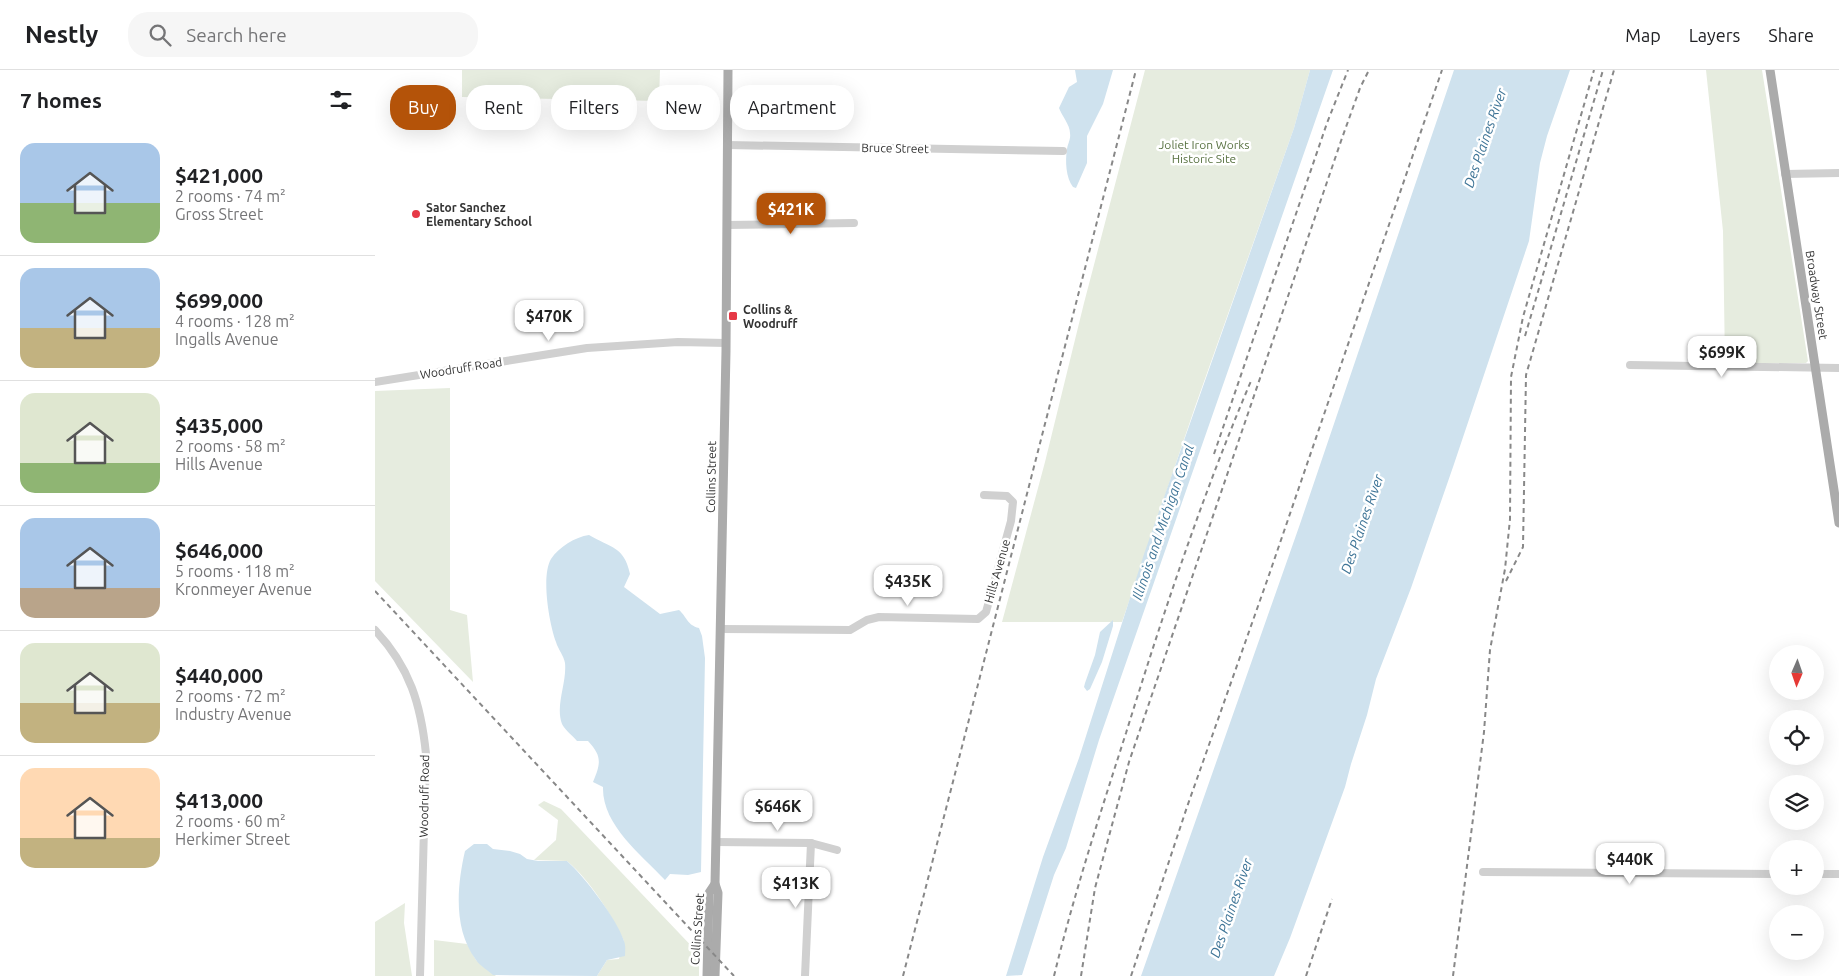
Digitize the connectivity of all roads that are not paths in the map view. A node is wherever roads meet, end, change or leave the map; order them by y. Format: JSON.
{"nodes":[{"id":1,"x":728,"y":70,"type":"edge"},
{"id":2,"x":1770,"y":70,"type":"edge"},
{"id":3,"x":727,"y":144,"type":"junction"},
{"id":4,"x":1063,"y":151,"type":"dead end"},
{"id":5,"x":1839,"y":173,"type":"edge"},
{"id":6,"x":1785,"y":174,"type":"junction"},
{"id":7,"x":853,"y":223,"type":"dead end"},
{"id":8,"x":727,"y":225,"type":"junction"},
{"id":9,"x":726,"y":342,"type":"junction"},
{"id":10,"x":1630,"y":365,"type":"dead end"},
{"id":11,"x":1815,"y":368,"type":"junction"},
{"id":12,"x":1839,"y":368,"type":"edge"},
{"id":13,"x":375,"y":382,"type":"edge"},
{"id":14,"x":1836,"y":482,"type":"edge"},
{"id":15,"x":983,"y":495,"type":"dead end"},
{"id":16,"x":1839,"y":523,"type":"edge"},
{"id":17,"x":721,"y":629,"type":"junction"},
{"id":18,"x":375,"y":630,"type":"edge"},
{"id":19,"x":715,"y":842,"type":"junction"},
{"id":20,"x":811,"y":843,"type":"junction"},
{"id":21,"x":837,"y":850,"type":"dead end"},
{"id":22,"x":1483,"y":872,"type":"dead end"},
{"id":23,"x":1769,"y":874,"type":"edge"},
{"id":24,"x":1824,"y":874,"type":"edge"},
{"id":25,"x":1839,"y":874,"type":"edge"},
{"id":26,"x":715,"y":884,"type":"junction"},
{"id":27,"x":420,"y":976,"type":"edge"},
{"id":28,"x":707,"y":976,"type":"edge"},
{"id":29,"x":715,"y":976,"type":"edge"},
{"id":30,"x":805,"y":976,"type":"edge"}],
"edges":[{"from":1,"to":3,"type":"main road","name":"Collins Street"},
{"from":2,"to":6,"type":"main road","name":"Broadway Street"},
{"from":3,"to":4,"type":"street","name":"Bruce Street"},
{"from":3,"to":8,"type":"main road","name":"Collins Street"},
{"from":5,"to":6,"type":"street"},
{"from":6,"to":11,"type":"main road","name":"Broadway Street"},
{"from":7,"to":8,"type":"street"},
{"from":8,"to":9,"type":"main road","name":"Collins Street"},
{"from":9,"to":13,"type":"street","name":"Woodruff Road"},
{"from":9,"to":17,"type":"main road","name":"Collins Street"},
{"from":10,"to":11,"type":"street"},
{"from":11,"to":12,"type":"street"},
{"from":11,"to":14,"type":"main road","name":"Broadway Street"},
{"from":14,"to":16,"type":"main road","name":"Broadway Street"},
{"from":15,"to":17,"type":"street","name":"Hills Avenue"},
{"from":17,"to":19,"type":"main road","name":"Collins Street"},
{"from":18,"to":27,"type":"street","name":"Woodruff Road"},
{"from":19,"to":20,"type":"street"},
{"from":19,"to":26,"type":"main road","name":"Collins Street"},
{"from":20,"to":21,"type":"street"},
{"from":20,"to":30,"type":"street"},
{"from":22,"to":23,"type":"street"},
{"from":24,"to":25,"type":"street"},
{"from":26,"to":28,"type":"main road","name":"Collins Street"},
{"from":26,"to":29,"type":"main road","name":"Collins Street"}]}
